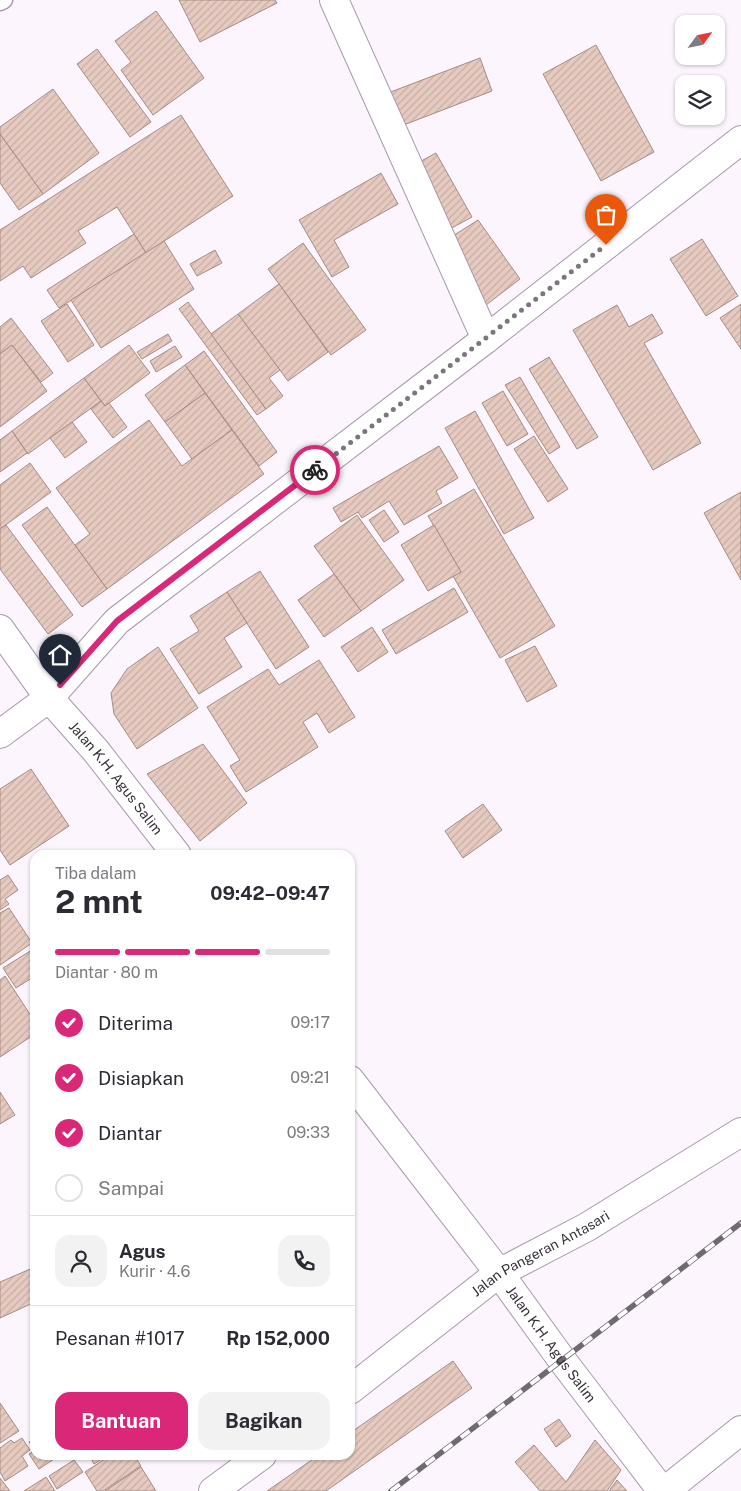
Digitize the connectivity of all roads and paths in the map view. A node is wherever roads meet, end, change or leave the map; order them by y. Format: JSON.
{"nodes":[{"id":1,"x":4,"y":0,"type":"edge"},
{"id":2,"x":334,"y":0,"type":"edge"},
{"id":3,"x":0,"y":2,"type":"edge"},
{"id":4,"x":741,"y":140,"type":"edge"},
{"id":5,"x":486,"y":339,"type":"junction"},
{"id":6,"x":0,"y":629,"type":"edge"},
{"id":7,"x":49,"y":698,"type":"junction"},
{"id":8,"x":0,"y":734,"type":"edge"},
{"id":9,"x":173,"y":850,"type":"edge"},
{"id":10,"x":355,"y":1087,"type":"edge"},
{"id":11,"x":741,"y":1132,"type":"edge"},
{"id":12,"x":499,"y":1274,"type":"junction"},
{"id":13,"x":355,"y":1386,"type":"edge"},
{"id":14,"x":741,"y":1430,"type":"edge"},
{"id":15,"x":255,"y":1460,"type":"edge"},
{"id":16,"x":213,"y":1491,"type":"edge"},
{"id":17,"x":664,"y":1491,"type":"edge"}],
"edges":[{"from":1,"to":3,"type":"lane"},
{"from":2,"to":5,"type":"street"},
{"from":4,"to":5,"type":"street"},
{"from":5,"to":7,"type":"street"},
{"from":6,"to":7,"type":"street","name":"Jalan K.H. Agus Salim"},
{"from":7,"to":8,"type":"street"},
{"from":7,"to":9,"type":"street","name":"Jalan K.H. Agus Salim"},
{"from":10,"to":12,"type":"street","name":"Jalan K.H. Agus Salim"},
{"from":11,"to":12,"type":"street","name":"Jalan Pangeran Antasari"},
{"from":12,"to":13,"type":"street","name":"Jalan Pangeran Antasari"},
{"from":12,"to":17,"type":"street","name":"Jalan K.H. Agus Salim"},
{"from":14,"to":17,"type":"street"},
{"from":15,"to":16,"type":"street"}]}
